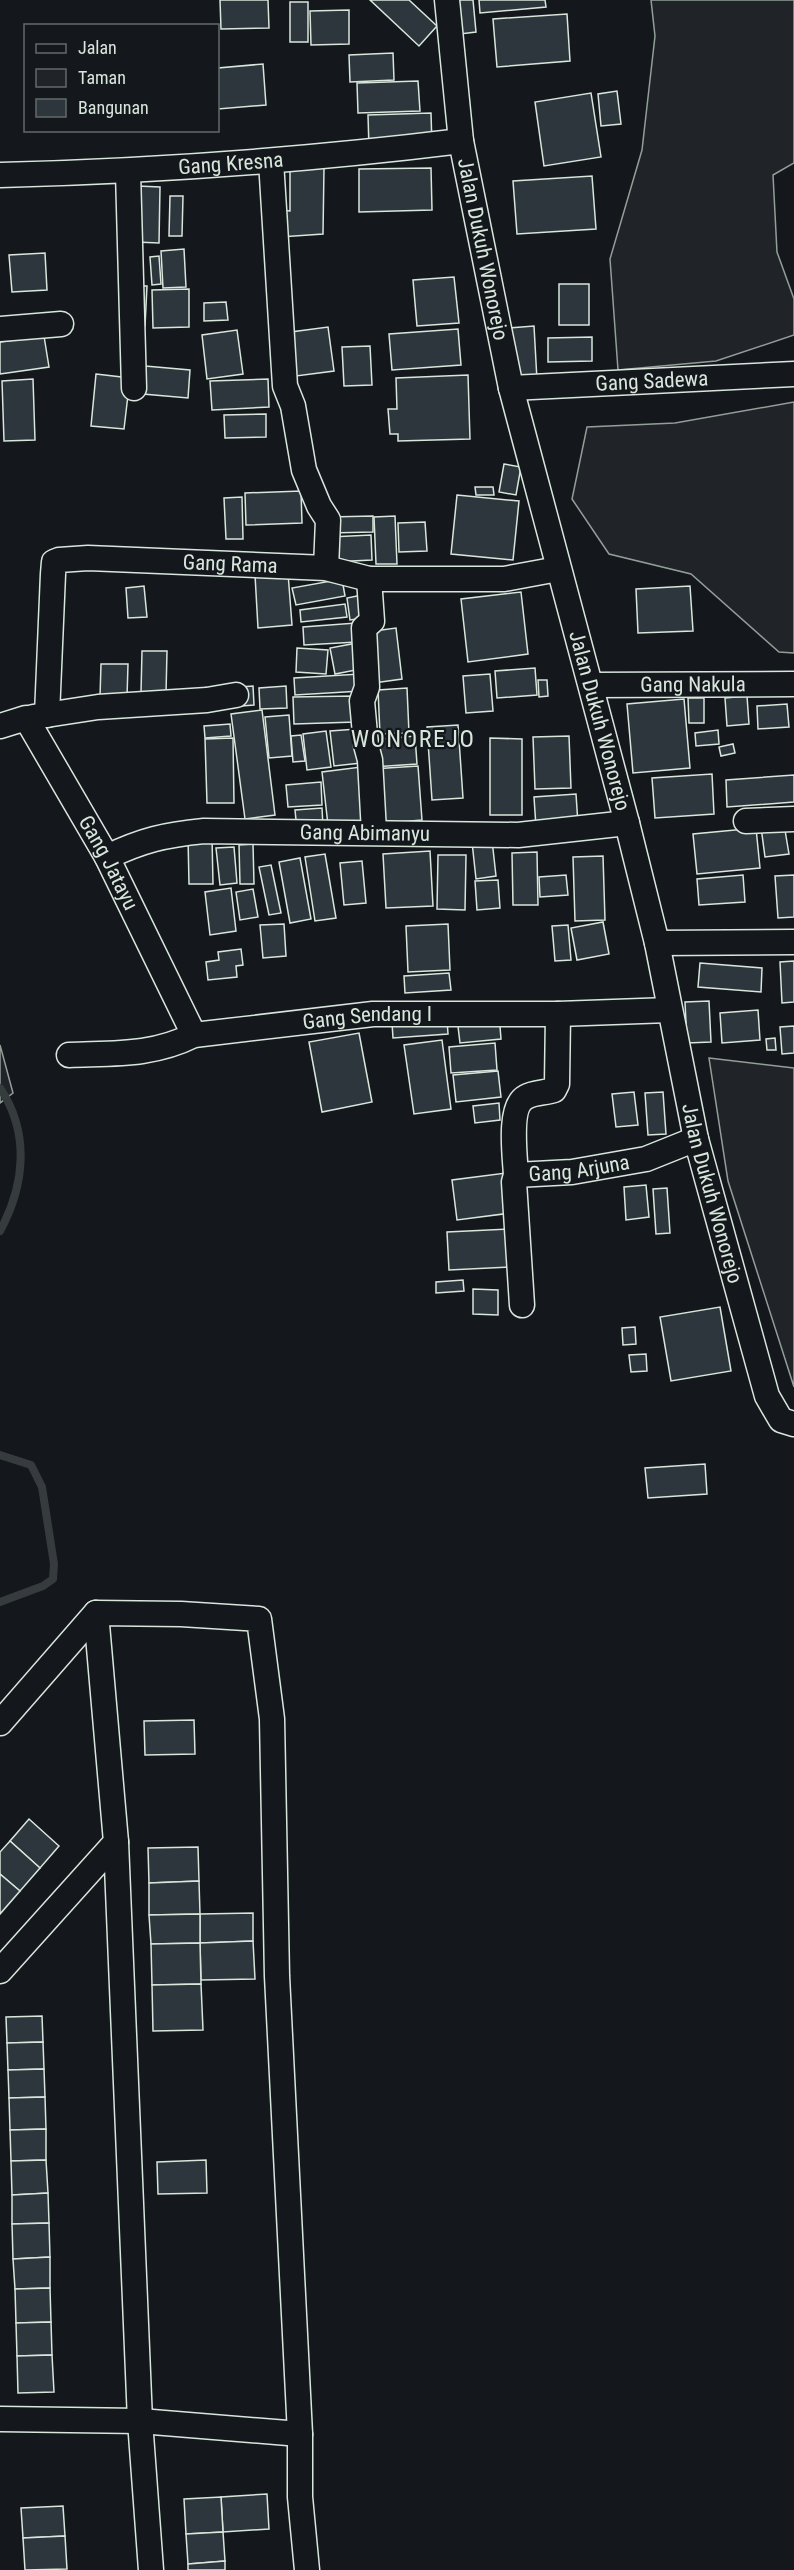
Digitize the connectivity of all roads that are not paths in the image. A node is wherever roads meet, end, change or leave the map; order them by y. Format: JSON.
{"nodes":[{"id":1,"x":447,"y":0,"type":"edge"},
{"id":2,"x":461,"y":141,"type":"junction"},
{"id":3,"x":271,"y":161,"type":"junction"},
{"id":4,"x":128,"y":172,"type":"junction"},
{"id":5,"x":0,"y":175,"type":"edge"},
{"id":6,"x":61,"y":324,"type":"dead end"},
{"id":7,"x":0,"y":329,"type":"edge"},
{"id":8,"x":794,"y":374,"type":"edge"},
{"id":9,"x":134,"y":388,"type":"dead end"},
{"id":10,"x":511,"y":388,"type":"junction"},
{"id":11,"x":326,"y":568,"type":"junction"},
{"id":12,"x":558,"y":569,"type":"junction"},
{"id":13,"x":369,"y":579,"type":"junction"},
{"id":14,"x":794,"y":684,"type":"edge"},
{"id":15,"x":591,"y":685,"type":"junction"},
{"id":16,"x":236,"y":695,"type":"dead end"},
{"id":17,"x":36,"y":716,"type":"junction"},
{"id":18,"x":0,"y":726,"type":"edge"},
{"id":19,"x":794,"y":819,"type":"edge"},
{"id":20,"x":746,"y":820,"type":"dead end"},
{"id":21,"x":627,"y":824,"type":"junction"},
{"id":22,"x":374,"y":832,"type":"junction"},
{"id":23,"x":107,"y":857,"type":"junction"},
{"id":24,"x":794,"y":942,"type":"edge"},
{"id":25,"x":657,"y":943,"type":"junction"},
{"id":26,"x":669,"y":1010,"type":"junction"},
{"id":27,"x":558,"y":1014,"type":"junction"},
{"id":28,"x":194,"y":1035,"type":"junction"},
{"id":29,"x":69,"y":1055,"type":"dead end"},
{"id":30,"x":696,"y":1139,"type":"junction"},
{"id":31,"x":516,"y":1175,"type":"junction"},
{"id":32,"x":522,"y":1305,"type":"dead end"},
{"id":33,"x":794,"y":1424,"type":"edge"},
{"id":34,"x":96,"y":1613,"type":"junction"},
{"id":35,"x":0,"y":1723,"type":"edge"},
{"id":36,"x":116,"y":1842,"type":"junction"},
{"id":37,"x":0,"y":1971,"type":"edge"},
{"id":38,"x":0,"y":2420,"type":"edge"},
{"id":39,"x":140,"y":2421,"type":"junction"},
{"id":40,"x":300,"y":2434,"type":"junction"},
{"id":41,"x":151,"y":2570,"type":"edge"},
{"id":42,"x":307,"y":2570,"type":"edge"}],
"edges":[{"from":1,"to":2,"type":"street","name":"Jalan Dukuh Wonorejo"},
{"from":2,"to":3,"type":"street","name":"Gang Kresna"},
{"from":2,"to":10,"type":"street","name":"Jalan Dukuh Wonorejo"},
{"from":3,"to":4,"type":"street","name":"Gang Kresna"},
{"from":3,"to":11,"type":"street"},
{"from":4,"to":5,"type":"street","name":"Gang Kresna"},
{"from":4,"to":9,"type":"street"},
{"from":6,"to":7,"type":"street"},
{"from":8,"to":10,"type":"street","name":"Gang Sadewa"},
{"from":10,"to":12,"type":"street","name":"Jalan Dukuh Wonorejo"},
{"from":11,"to":13,"type":"street","name":"Gang Rama"},
{"from":11,"to":17,"type":"street","name":"Gang Rama"},
{"from":12,"to":13,"type":"street","name":"Gang Rama"},
{"from":12,"to":15,"type":"street","name":"Jalan Dukuh Wonorejo"},
{"from":13,"to":22,"type":"street"},
{"from":14,"to":15,"type":"street","name":"Gang Nakula"},
{"from":15,"to":21,"type":"street","name":"Jalan Dukuh Wonorejo"},
{"from":16,"to":17,"type":"street"},
{"from":17,"to":18,"type":"street"},
{"from":17,"to":23,"type":"street","name":"Gang Jatayu"},
{"from":19,"to":20,"type":"street"},
{"from":21,"to":22,"type":"street","name":"Gang Abimanyu"},
{"from":21,"to":25,"type":"street","name":"Jalan Dukuh Wonorejo"},
{"from":22,"to":23,"type":"street","name":"Gang Abimanyu"},
{"from":23,"to":28,"type":"street","name":"Gang Jatayu"},
{"from":24,"to":25,"type":"street"},
{"from":25,"to":26,"type":"street","name":"Jalan Dukuh Wonorejo"},
{"from":26,"to":27,"type":"street","name":"Gang Sendang I"},
{"from":26,"to":30,"type":"street","name":"Jalan Dukuh Wonorejo"},
{"from":27,"to":28,"type":"street","name":"Gang Sendang I"},
{"from":27,"to":31,"type":"street"},
{"from":28,"to":29,"type":"street","name":"Gang Sendang I"},
{"from":30,"to":31,"type":"street","name":"Gang Arjuna"},
{"from":30,"to":33,"type":"street","name":"Jalan Dukuh Wonorejo"},
{"from":31,"to":32,"type":"street","name":"Gang Arjuna"},
{"from":34,"to":35,"type":"street"},
{"from":34,"to":36,"type":"street"},
{"from":34,"to":40,"type":"street"},
{"from":36,"to":37,"type":"street"},
{"from":36,"to":39,"type":"street"},
{"from":38,"to":39,"type":"street"},
{"from":39,"to":40,"type":"street"},
{"from":39,"to":41,"type":"street"},
{"from":40,"to":42,"type":"street"}]}
